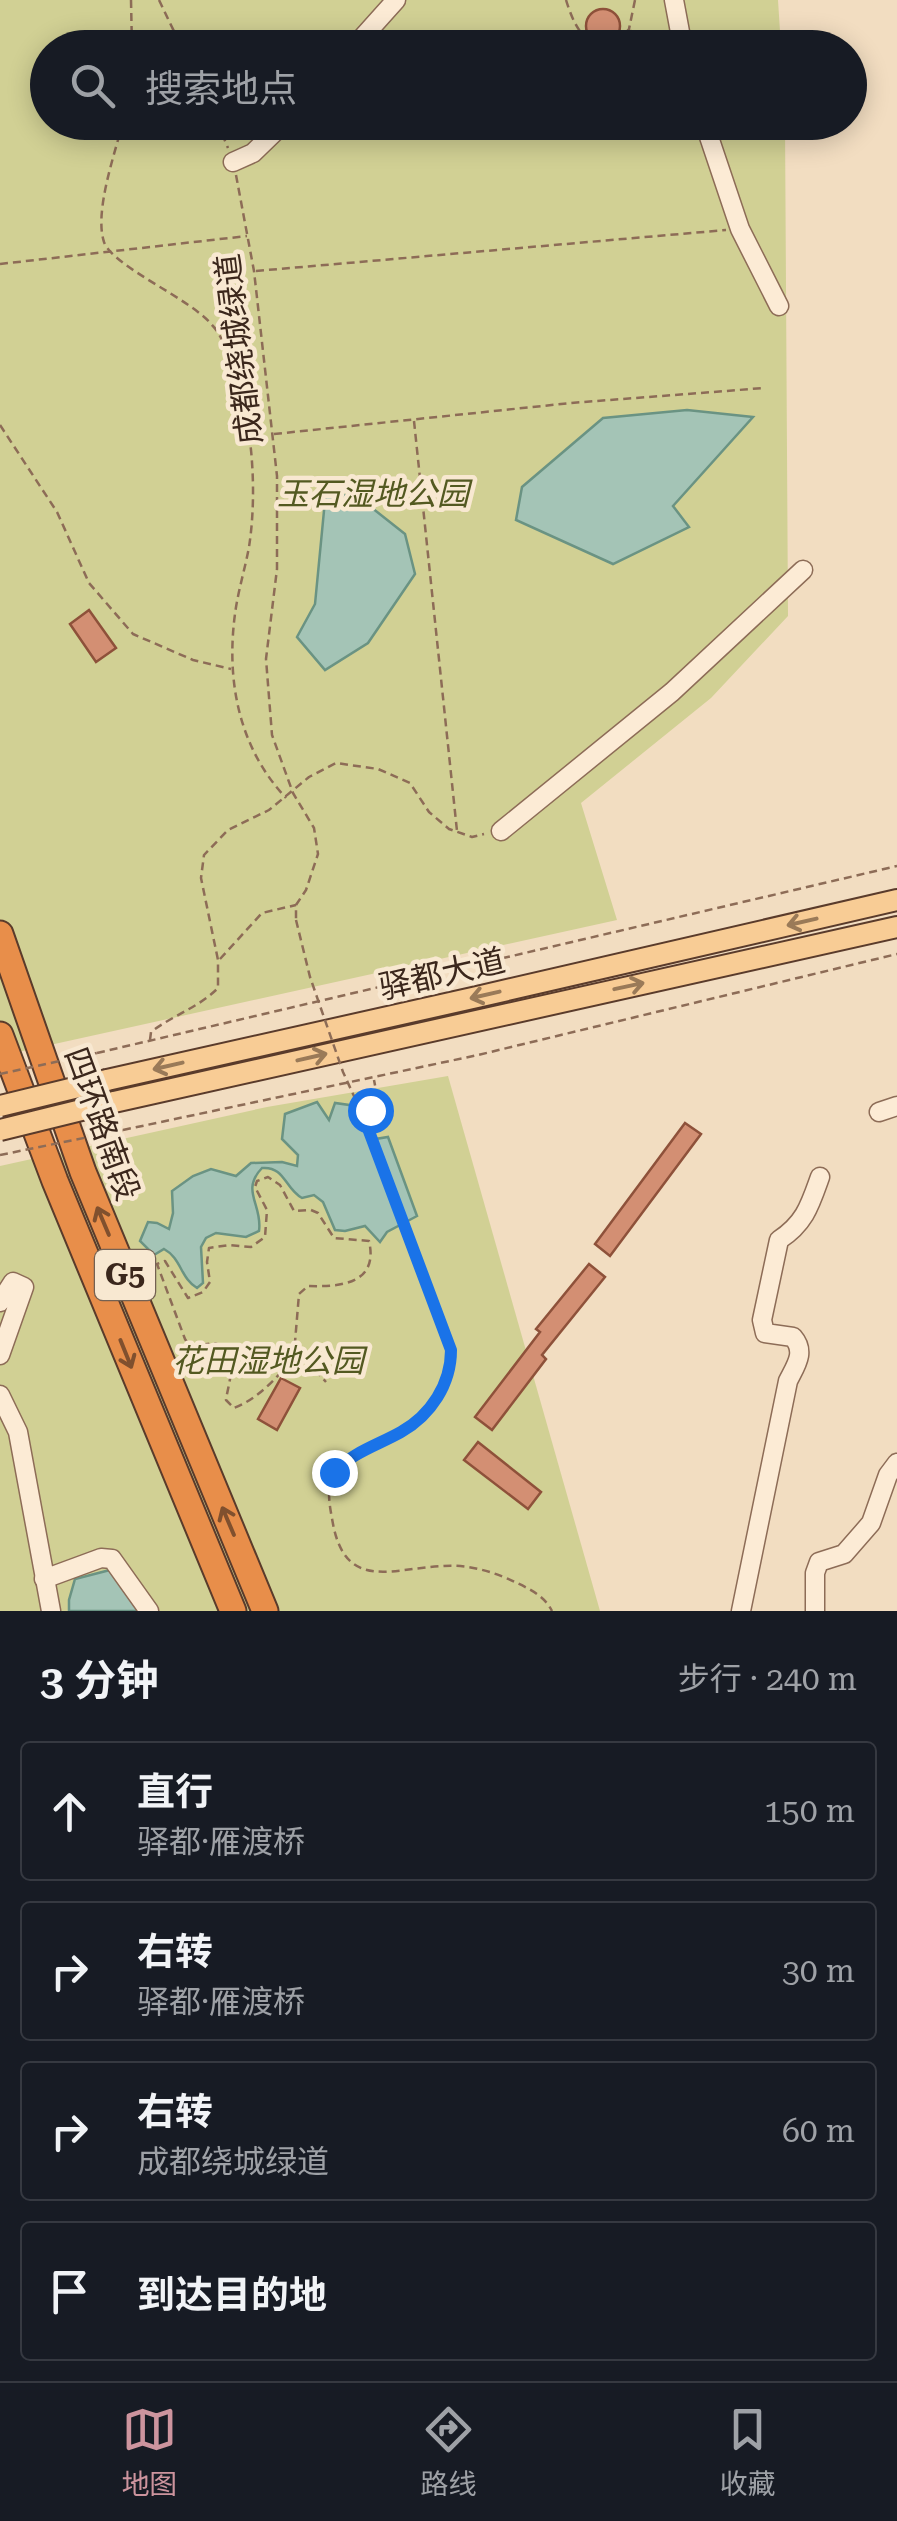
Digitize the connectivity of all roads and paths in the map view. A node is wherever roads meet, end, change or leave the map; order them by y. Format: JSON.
{"nodes":[{"id":1,"x":131,"y":0,"type":"edge"},
{"id":2,"x":159,"y":0,"type":"edge"},
{"id":3,"x":396,"y":0,"type":"edge"},
{"id":4,"x":566,"y":0,"type":"edge"},
{"id":5,"x":635,"y":0,"type":"edge"},
{"id":6,"x":674,"y":0,"type":"edge"},
{"id":7,"x":629,"y":29,"type":"edge"},
{"id":8,"x":132,"y":30,"type":"edge"},
{"id":9,"x":173,"y":30,"type":"edge"},
{"id":10,"x":369,"y":30,"type":"edge"},
{"id":11,"x":579,"y":30,"type":"edge"},
{"id":12,"x":680,"y":30,"type":"edge"},
{"id":13,"x":118,"y":140,"type":"edge"},
{"id":14,"x":225,"y":140,"type":"edge"},
{"id":15,"x":267,"y":140,"type":"edge"},
{"id":16,"x":710,"y":140,"type":"edge"},
{"id":17,"x":234,"y":162,"type":"junction"},
{"id":18,"x":740,"y":229,"type":"junction"},
{"id":19,"x":248,"y":236,"type":"junction"},
{"id":20,"x":111,"y":253,"type":"junction"},
{"id":21,"x":0,"y":264,"type":"edge"},
{"id":22,"x":254,"y":271,"type":"junction"},
{"id":23,"x":779,"y":306,"type":"dead end"},
{"id":24,"x":764,"y":388,"type":"dead end"},
{"id":25,"x":414,"y":420,"type":"junction"},
{"id":26,"x":0,"y":425,"type":"edge"},
{"id":27,"x":272,"y":434,"type":"junction"},
{"id":28,"x":804,"y":570,"type":"dead end"},
{"id":29,"x":231,"y":669,"type":"junction"},
{"id":30,"x":293,"y":792,"type":"junction"},
{"id":31,"x":286,"y":798,"type":"junction"},
{"id":32,"x":500,"y":831,"type":"joint"},
{"id":33,"x":457,"y":832,"type":"junction"},
{"id":34,"x":897,"y":866,"type":"edge"},
{"id":35,"x":897,"y":900,"type":"edge"},
{"id":36,"x":296,"y":905,"type":"junction"},
{"id":37,"x":897,"y":927,"type":"edge"},
{"id":38,"x":0,"y":934,"type":"edge"},
{"id":39,"x":897,"y":954,"type":"edge"},
{"id":40,"x":218,"y":960,"type":"junction"},
{"id":41,"x":0,"y":1036,"type":"edge"},
{"id":42,"x":150,"y":1040,"type":"junction"},
{"id":43,"x":0,"y":1074,"type":"edge"},
{"id":44,"x":374,"y":1078,"type":"junction"},
{"id":45,"x":0,"y":1106,"type":"edge"},
{"id":46,"x":364,"y":1118,"type":"junction"},
{"id":47,"x":0,"y":1130,"type":"edge"},
{"id":48,"x":0,"y":1155,"type":"edge"},
{"id":49,"x":820,"y":1177,"type":"dead end"},
{"id":50,"x":0,"y":1302,"type":"edge"},
{"id":51,"x":298,"y":1351,"type":"junction"},
{"id":52,"x":0,"y":1355,"type":"edge"},
{"id":53,"x":326,"y":1382,"type":"dead end"},
{"id":54,"x":0,"y":1395,"type":"edge"},
{"id":55,"x":897,"y":1462,"type":"edge"},
{"id":56,"x":44,"y":1579,"type":"junction"},
{"id":57,"x":51,"y":1611,"type":"edge"},
{"id":58,"x":149,"y":1611,"type":"edge"},
{"id":59,"x":233,"y":1611,"type":"edge"},
{"id":60,"x":265,"y":1611,"type":"edge"},
{"id":61,"x":552,"y":1611,"type":"edge"},
{"id":62,"x":741,"y":1611,"type":"edge"},
{"id":63,"x":815,"y":1611,"type":"edge"}],
"edges":[{"from":1,"to":8,"type":"path"},
{"from":2,"to":9,"type":"path"},
{"from":3,"to":10,"type":"street"},
{"from":4,"to":11,"type":"path"},
{"from":5,"to":7,"type":"path"},
{"from":6,"to":12,"type":"street"},
{"from":13,"to":20,"type":"path"},
{"from":14,"to":17,"type":"path","name":"成都绕城绿道"},
{"from":15,"to":17,"type":"street"},
{"from":16,"to":18,"type":"street"},
{"from":17,"to":19,"type":"path","name":"成都绕城绿道"},
{"from":18,"to":22,"type":"path"},
{"from":18,"to":23,"type":"street"},
{"from":19,"to":20,"type":"path"},
{"from":19,"to":22,"type":"path","name":"成都绕城绿道"},
{"from":20,"to":21,"type":"path"},
{"from":20,"to":29,"type":"path"},
{"from":22,"to":27,"type":"path","name":"成都绕城绿道"},
{"from":24,"to":25,"type":"path"},
{"from":25,"to":27,"type":"path"},
{"from":25,"to":33,"type":"path"},
{"from":26,"to":29,"type":"path"},
{"from":27,"to":30,"type":"path","name":"成都绕城绿道"},
{"from":28,"to":32,"type":"street"},
{"from":29,"to":31,"type":"path"},
{"from":30,"to":31,"type":"path"},
{"from":30,"to":33,"type":"path"},
{"from":30,"to":36,"type":"path","name":"成都绕城绿道"},
{"from":31,"to":40,"type":"path"},
{"from":32,"to":33,"type":"path"},
{"from":34,"to":42,"type":"path"},
{"from":35,"to":45,"type":"main road","name":"驿都大道","one_way":true,"bridge":true},
{"from":36,"to":40,"type":"path"},
{"from":36,"to":46,"type":"path","name":"成都绕城绿道","bridge":true},
{"from":47,"to":37,"type":"main road","name":"驿都大道","one_way":true,"bridge":true},
{"from":60,"to":38,"type":"highway","name":"四环路南段","number":"G5","one_way":true},
{"from":39,"to":44,"type":"path"},
{"from":40,"to":42,"type":"path"},
{"from":41,"to":59,"type":"highway","name":"四环路南段","number":"G5","one_way":true},
{"from":42,"to":43,"type":"path","bridge":true},
{"from":44,"to":46,"type":"path","bridge":true},
{"from":44,"to":48,"type":"path","bridge":true},
{"from":46,"to":61,"type":"path","name":"成都绕城绿道","bridge":true},
{"from":49,"to":62,"type":"street"},
{"from":50,"to":52,"type":"street"},
{"from":51,"to":51,"type":"path"},
{"from":51,"to":53,"type":"path"},
{"from":54,"to":56,"type":"street"},
{"from":55,"to":63,"type":"street"},
{"from":56,"to":57,"type":"street"},
{"from":56,"to":58,"type":"street"}]}
